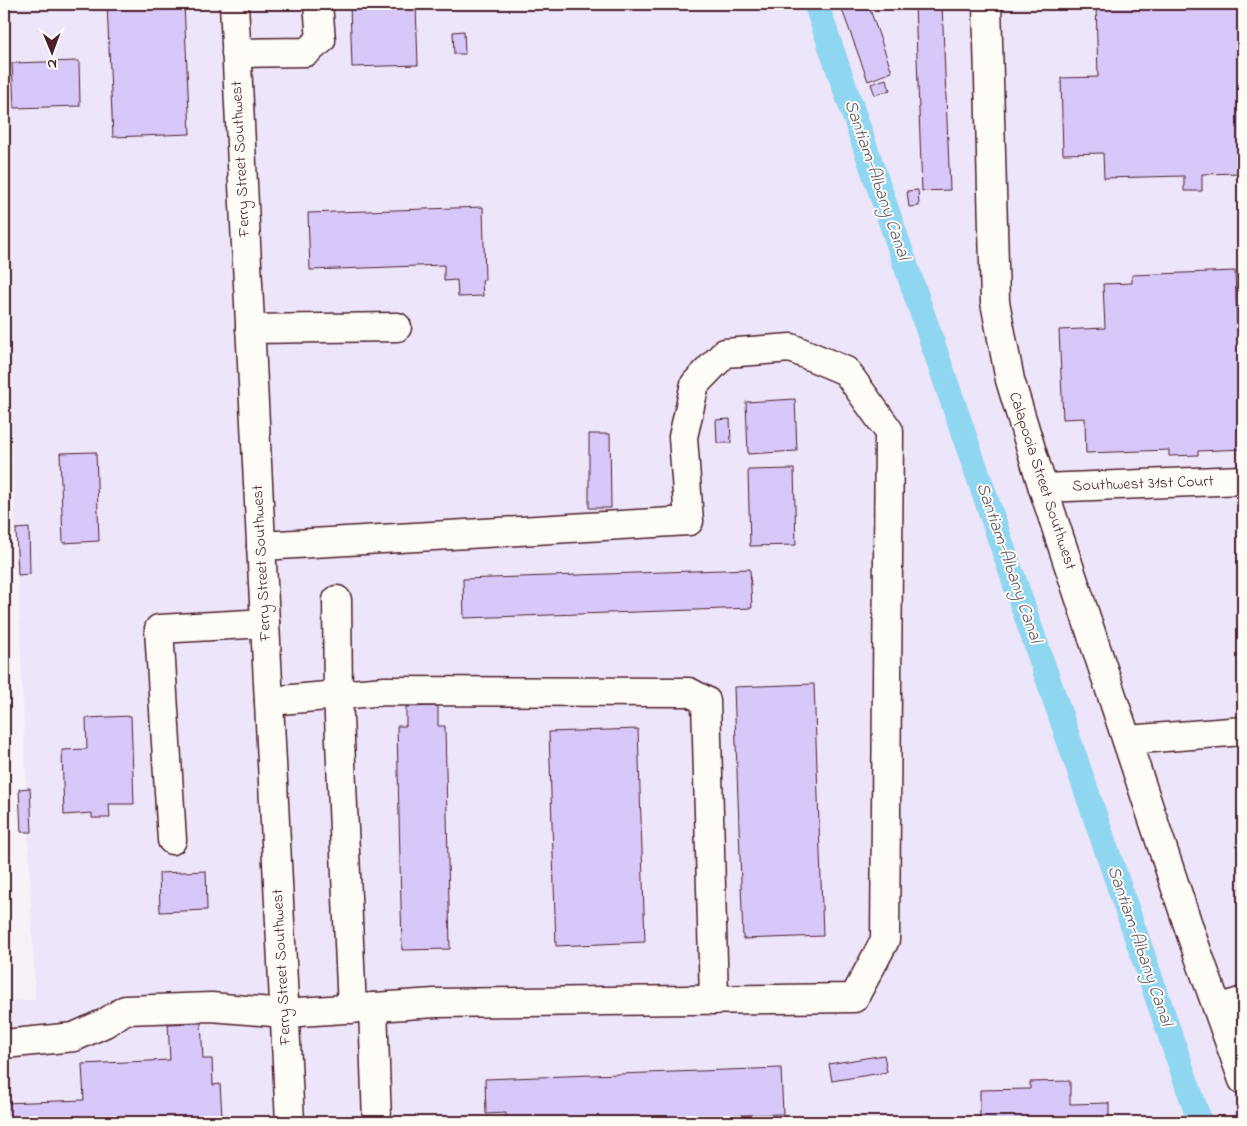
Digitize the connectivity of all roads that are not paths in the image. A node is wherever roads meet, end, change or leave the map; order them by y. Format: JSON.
{"nodes":[{"id":1,"x":234,"y":4,"type":"edge"},
{"id":2,"x":318,"y":4,"type":"edge"},
{"id":3,"x":987,"y":4,"type":"edge"},
{"id":4,"x":236,"y":53,"type":"junction"},
{"id":5,"x":397,"y":327,"type":"dead end"},
{"id":6,"x":250,"y":329,"type":"junction"},
{"id":7,"x":1243,"y":480,"type":"edge"},
{"id":8,"x":1043,"y":488,"type":"junction"},
{"id":9,"x":261,"y":546,"type":"junction"},
{"id":10,"x":337,"y":600,"type":"dead end"},
{"id":11,"x":265,"y":623,"type":"junction"},
{"id":12,"x":338,"y":695,"type":"junction"},
{"id":13,"x":269,"y":701,"type":"junction"},
{"id":14,"x":1243,"y":731,"type":"edge"},
{"id":15,"x":1127,"y":740,"type":"junction"},
{"id":16,"x":172,"y":840,"type":"dead end"},
{"id":17,"x":714,"y":1000,"type":"junction"},
{"id":18,"x":1231,"y":1005,"type":"edge"},
{"id":19,"x":362,"y":1008,"type":"junction"},
{"id":20,"x":284,"y":1013,"type":"junction"},
{"id":21,"x":4,"y":1044,"type":"edge"},
{"id":22,"x":1243,"y":1080,"type":"edge"},
{"id":23,"x":290,"y":1122,"type":"edge"},
{"id":24,"x":377,"y":1122,"type":"edge"}],
"edges":[{"from":1,"to":4,"type":"street","name":"Ferry Street Southwest"},
{"from":2,"to":4,"type":"street"},
{"from":3,"to":8,"type":"street","name":"Calapooia Street Southwest"},
{"from":4,"to":6,"type":"street","name":"Ferry Street Southwest"},
{"from":5,"to":6,"type":"street"},
{"from":6,"to":9,"type":"street","name":"Ferry Street Southwest"},
{"from":7,"to":8,"type":"street","name":"Southwest 31st Court"},
{"from":8,"to":15,"type":"street","name":"Calapooia Street Southwest"},
{"from":9,"to":11,"type":"street","name":"Ferry Street Southwest"},
{"from":9,"to":17,"type":"street"},
{"from":10,"to":12,"type":"street"},
{"from":11,"to":13,"type":"street","name":"Ferry Street Southwest"},
{"from":11,"to":16,"type":"street"},
{"from":12,"to":13,"type":"street"},
{"from":12,"to":17,"type":"street"},
{"from":12,"to":19,"type":"street"},
{"from":13,"to":20,"type":"street","name":"Ferry Street Southwest"},
{"from":14,"to":15,"type":"street"},
{"from":15,"to":18,"type":"street","name":"Calapooia Street Southwest"},
{"from":17,"to":19,"type":"street"},
{"from":18,"to":22,"type":"street","name":"Calapooia Street Southwest"},
{"from":19,"to":20,"type":"street"},
{"from":19,"to":24,"type":"street"},
{"from":20,"to":21,"type":"street"},
{"from":20,"to":23,"type":"street","name":"Ferry Street Southwest"}]}
